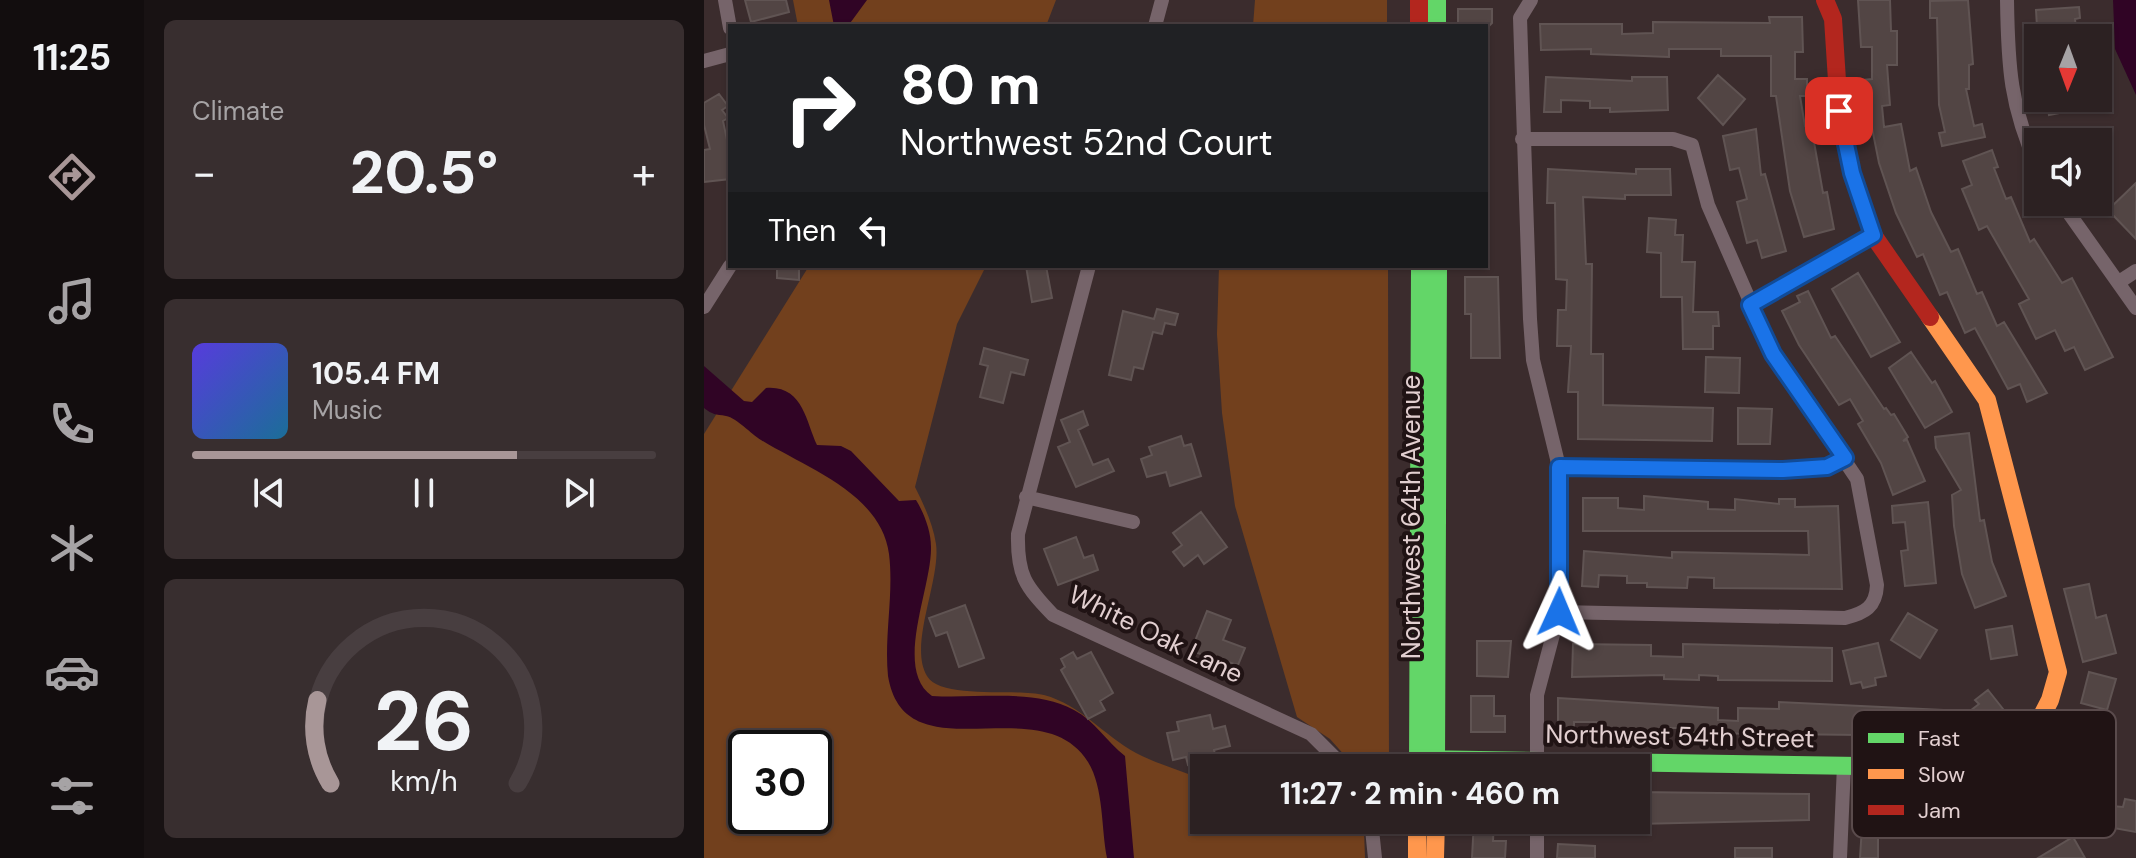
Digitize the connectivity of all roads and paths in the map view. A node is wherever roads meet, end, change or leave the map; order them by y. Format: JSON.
{"nodes":[{"id":1,"x":725,"y":0,"type":"edge"},
{"id":2,"x":1162,"y":0,"type":"edge"},
{"id":3,"x":1419,"y":0,"type":"edge"},
{"id":4,"x":1437,"y":0,"type":"edge"},
{"id":5,"x":1531,"y":0,"type":"edge"},
{"id":6,"x":1825,"y":0,"type":"edge"},
{"id":7,"x":2007,"y":0,"type":"edge"},
{"id":8,"x":729,"y":24,"type":"edge"},
{"id":9,"x":1156,"y":24,"type":"edge"},
{"id":10,"x":1419,"y":24,"type":"edge"},
{"id":11,"x":1437,"y":24,"type":"edge"},
{"id":12,"x":728,"y":55,"type":"edge"},
{"id":13,"x":704,"y":61,"type":"edge"},
{"id":14,"x":2024,"y":136,"type":"edge"},
{"id":15,"x":1522,"y":139,"type":"junction"},
{"id":16,"x":2071,"y":216,"type":"edge"},
{"id":17,"x":1873,"y":235,"type":"junction"},
{"id":18,"x":729,"y":268,"type":"edge"},
{"id":19,"x":1088,"y":268,"type":"edge"},
{"id":20,"x":1420,"y":268,"type":"edge"},
{"id":21,"x":1438,"y":268,"type":"edge"},
{"id":22,"x":2136,"y":271,"type":"edge"},
{"id":23,"x":2119,"y":282,"type":"junction"},
{"id":24,"x":1750,"y":305,"type":"junction"},
{"id":25,"x":704,"y":307,"type":"edge"},
{"id":26,"x":2136,"y":308,"type":"edge"},
{"id":27,"x":1845,"y":458,"type":"junction"},
{"id":28,"x":1559,"y":467,"type":"junction"},
{"id":29,"x":1026,"y":497,"type":"junction"},
{"id":30,"x":1133,"y":522,"type":"dead end"},
{"id":31,"x":1559,"y":612,"type":"junction"},
{"id":32,"x":2045,"y":710,"type":"edge"},
{"id":33,"x":1331,"y":754,"type":"edge"},
{"id":34,"x":1427,"y":754,"type":"edge"},
{"id":35,"x":1427,"y":754,"type":"edge"},
{"id":36,"x":1537,"y":754,"type":"edge"},
{"id":37,"x":1650,"y":764,"type":"edge"},
{"id":38,"x":1844,"y":765,"type":"junction"},
{"id":39,"x":1852,"y":765,"type":"edge"},
{"id":40,"x":1372,"y":834,"type":"edge"},
{"id":41,"x":1417,"y":834,"type":"edge"},
{"id":42,"x":1436,"y":834,"type":"edge"},
{"id":43,"x":1537,"y":834,"type":"edge"},
{"id":44,"x":1375,"y":858,"type":"edge"},
{"id":45,"x":1417,"y":858,"type":"edge"},
{"id":46,"x":1435,"y":858,"type":"edge"},
{"id":47,"x":1537,"y":858,"type":"edge"},
{"id":48,"x":1840,"y":858,"type":"edge"}],
"edges":[{"from":1,"to":8,"type":"street"},
{"from":2,"to":9,"type":"street"},
{"from":3,"to":10,"type":"street"},
{"from":4,"to":11,"type":"street"},
{"from":5,"to":15,"type":"street"},
{"from":6,"to":17,"type":"street","name":"Northwest 54th Street"},
{"from":7,"to":14,"type":"street"},
{"from":12,"to":13,"type":"street"},
{"from":15,"to":24,"type":"street"},
{"from":15,"to":28,"type":"street"},
{"from":16,"to":23,"type":"street"},
{"from":17,"to":24,"type":"street"},
{"from":17,"to":32,"type":"street","name":"Northwest 54th Street"},
{"from":18,"to":25,"type":"street"},
{"from":19,"to":29,"type":"street","name":"White Oak Lane"},
{"from":20,"to":34,"type":"street","name":"Northwest 64th Avenue"},
{"from":21,"to":35,"type":"street","name":"Northwest 64th Avenue"},
{"from":22,"to":23,"type":"street"},
{"from":23,"to":26,"type":"street"},
{"from":24,"to":27,"type":"street"},
{"from":27,"to":28,"type":"street"},
{"from":27,"to":31,"type":"street"},
{"from":28,"to":31,"type":"street"},
{"from":29,"to":30,"type":"street"},
{"from":29,"to":33,"type":"street","name":"White Oak Lane"},
{"from":31,"to":36,"type":"street"},
{"from":37,"to":38,"type":"street","name":"Northwest 54th Street"},
{"from":38,"to":39,"type":"street","name":"Northwest 54th Street"},
{"from":38,"to":48,"type":"street"},
{"from":40,"to":44,"type":"street"},
{"from":41,"to":45,"type":"street"},
{"from":42,"to":46,"type":"street"},
{"from":43,"to":47,"type":"street"}]}
